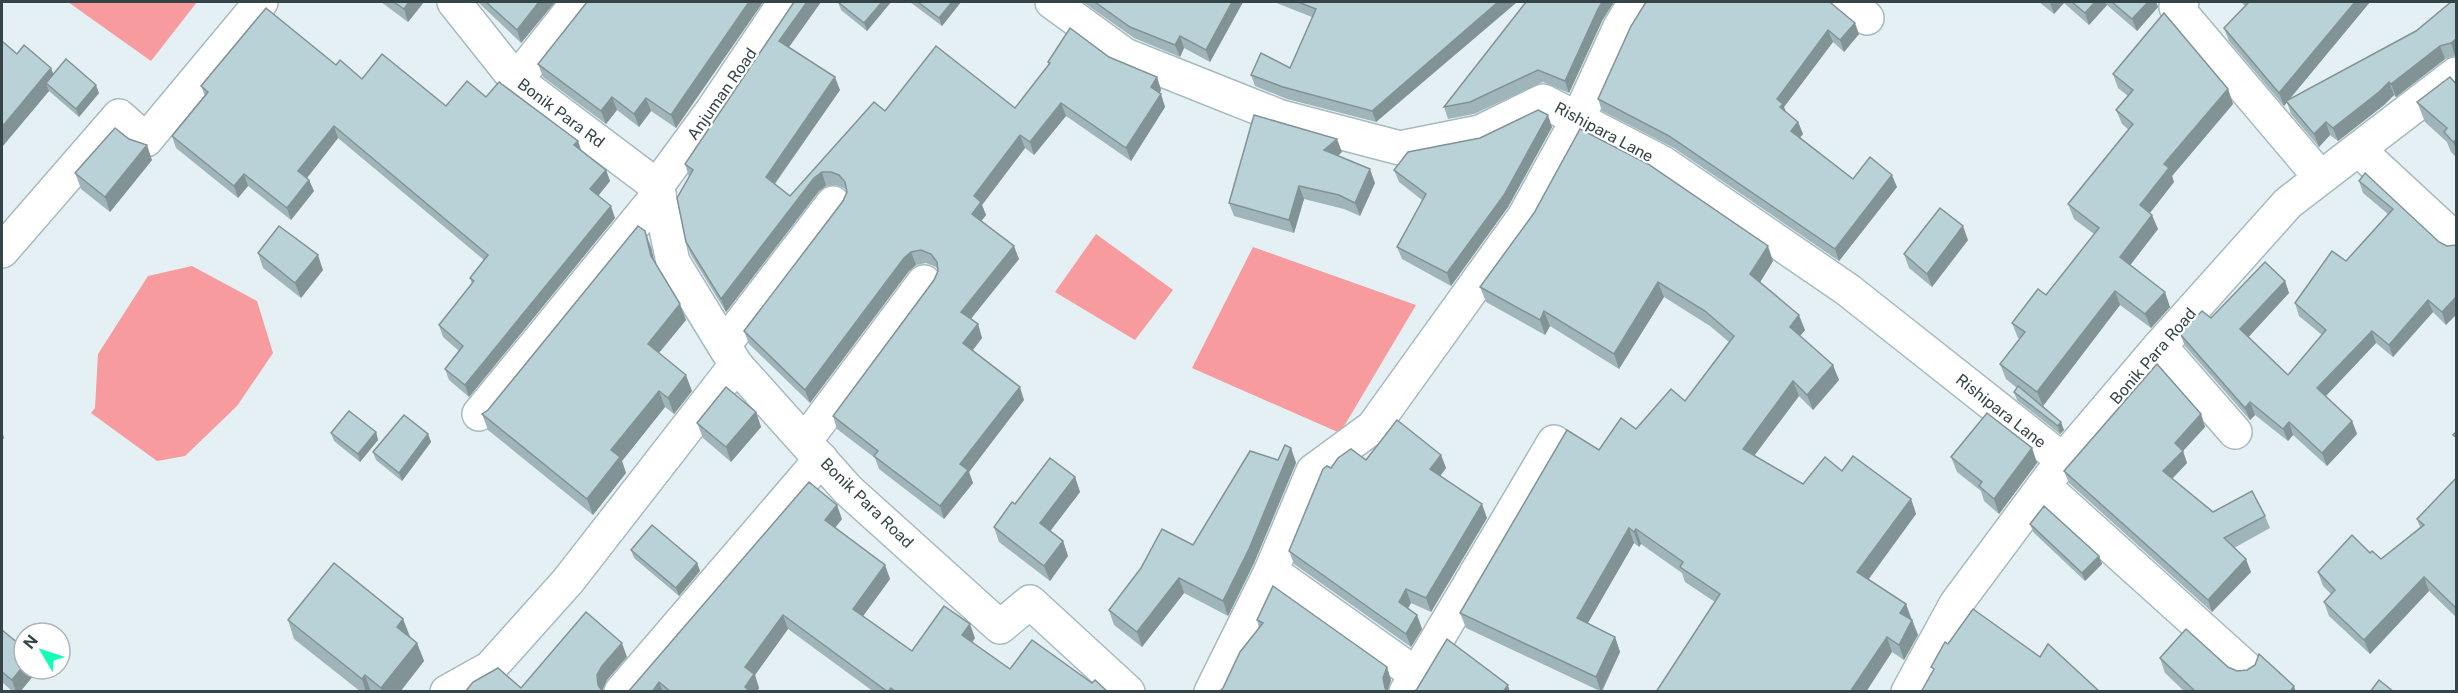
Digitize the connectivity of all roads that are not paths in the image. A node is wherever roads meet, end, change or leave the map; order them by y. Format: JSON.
{"nodes":[{"id":1,"x":261,"y":2,"type":"edge"},
{"id":2,"x":454,"y":2,"type":"edge"},
{"id":3,"x":578,"y":2,"type":"edge"},
{"id":4,"x":786,"y":2,"type":"edge"},
{"id":5,"x":1052,"y":2,"type":"edge"},
{"id":6,"x":1635,"y":2,"type":"edge"},
{"id":7,"x":2182,"y":2,"type":"edge"},
{"id":8,"x":2457,"y":74,"type":"edge"},
{"id":9,"x":516,"y":80,"type":"junction"},
{"id":10,"x":1578,"y":119,"type":"junction"},
{"id":11,"x":2359,"y":150,"type":"junction"},
{"id":12,"x":2320,"y":177,"type":"junction"},
{"id":13,"x":658,"y":190,"type":"junction"},
{"id":14,"x":833,"y":203,"type":"dead end"},
{"id":15,"x":2457,"y":240,"type":"edge"},
{"id":16,"x":2,"y":251,"type":"edge"},
{"id":17,"x":924,"y":282,"type":"dead end"},
{"id":18,"x":2160,"y":346,"type":"junction"},
{"id":19,"x":730,"y":355,"type":"junction"},
{"id":20,"x":479,"y":414,"type":"dead end"},
{"id":21,"x":2235,"y":432,"type":"dead end"},
{"id":22,"x":1554,"y":442,"type":"dead end"},
{"id":23,"x":813,"y":450,"type":"junction"},
{"id":24,"x":2063,"y":460,"type":"junction"},
{"id":25,"x":2044,"y":486,"type":"junction"},
{"id":26,"x":1271,"y":571,"type":"junction"},
{"id":27,"x":2246,"y":669,"type":"edge"},
{"id":28,"x":1412,"y":683,"type":"edge"},
{"id":29,"x":456,"y":690,"type":"edge"},
{"id":30,"x":621,"y":692,"type":"edge"},
{"id":31,"x":1128,"y":692,"type":"edge"},
{"id":32,"x":1211,"y":692,"type":"edge"},
{"id":33,"x":1908,"y":692,"type":"edge"}],
"edges":[{"from":1,"to":16,"type":"street"},
{"from":2,"to":9,"type":"street","name":"Bonik Para Rd"},
{"from":3,"to":9,"type":"street"},
{"from":4,"to":13,"type":"street","name":"Anjuman Road"},
{"from":5,"to":10,"type":"street","name":"Rishipara Lane"},
{"from":6,"to":10,"type":"street"},
{"from":7,"to":12,"type":"street"},
{"from":8,"to":11,"type":"street","name":"Bonik Para Road"},
{"from":9,"to":13,"type":"street","name":"Bonik Para Rd"},
{"from":10,"to":24,"type":"street","name":"Rishipara Lane"},
{"from":10,"to":26,"type":"street"},
{"from":11,"to":12,"type":"street","name":"Bonik Para Road"},
{"from":11,"to":15,"type":"street"},
{"from":12,"to":18,"type":"street","name":"Bonik Para Road"},
{"from":13,"to":19,"type":"street","name":"Bonik Para Road"},
{"from":13,"to":20,"type":"street","name":"Anjuman Road"},
{"from":14,"to":19,"type":"street"},
{"from":17,"to":23,"type":"street"},
{"from":18,"to":21,"type":"street"},
{"from":18,"to":24,"type":"street","name":"Bonik Para Road"},
{"from":19,"to":23,"type":"street","name":"Bonik Para Road"},
{"from":19,"to":29,"type":"street"},
{"from":22,"to":28,"type":"street"},
{"from":23,"to":30,"type":"street"},
{"from":23,"to":31,"type":"street","name":"Bonik Para Road"},
{"from":24,"to":25,"type":"street","name":"Bonik Para Road"},
{"from":25,"to":27,"type":"street"},
{"from":25,"to":33,"type":"street","name":"Bonik Para Road"},
{"from":26,"to":28,"type":"street"},
{"from":26,"to":32,"type":"street"}]}
